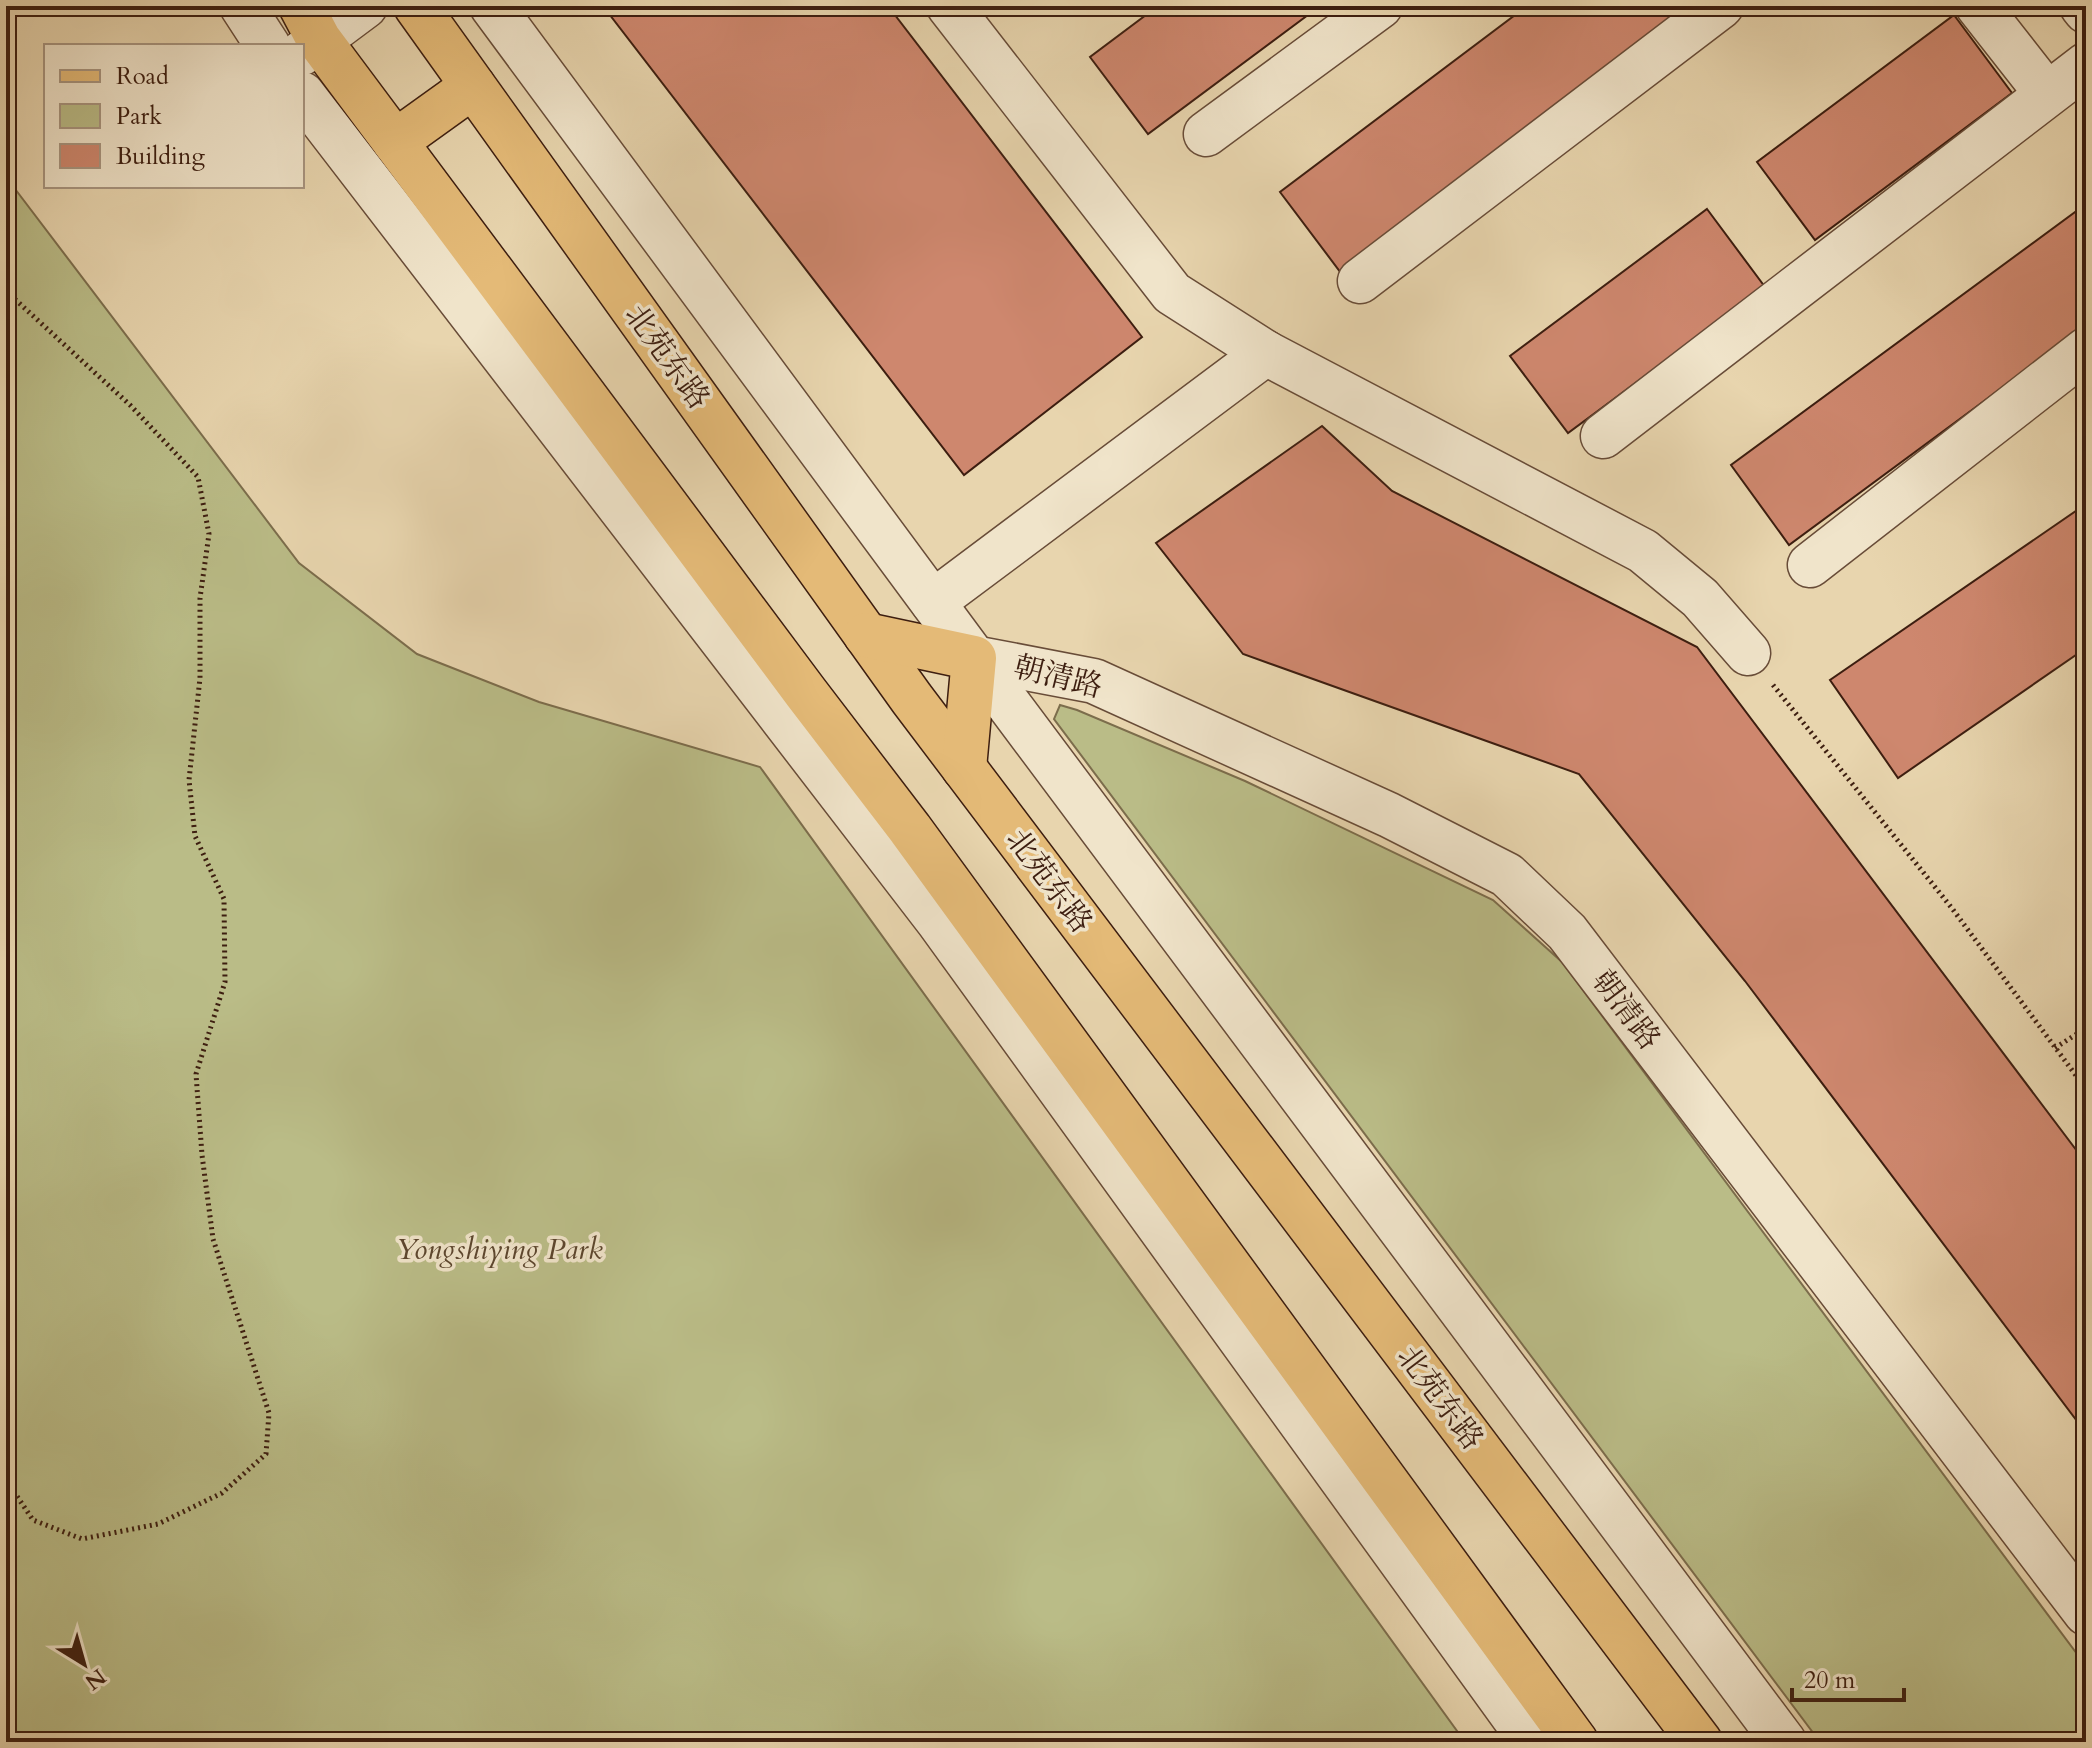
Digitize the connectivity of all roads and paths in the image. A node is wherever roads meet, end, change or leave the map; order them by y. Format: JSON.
{"nodes":[{"id":1,"x":242,"y":6,"type":"edge"},
{"id":2,"x":365,"y":6,"type":"edge"},
{"id":3,"x":416,"y":6,"type":"edge"},
{"id":4,"x":492,"y":6,"type":"edge"},
{"id":5,"x":949,"y":6,"type":"edge"},
{"id":6,"x":1380,"y":6,"type":"edge"},
{"id":7,"x":1721,"y":6,"type":"edge"},
{"id":8,"x":1978,"y":6,"type":"edge"},
{"id":9,"x":2082,"y":6,"type":"edge"},
{"id":10,"x":2086,"y":11,"type":"edge"},
{"id":11,"x":307,"y":33,"type":"edge"},
{"id":12,"x":267,"y":44,"type":"edge"},
{"id":13,"x":2086,"y":65,"type":"edge"},
{"id":14,"x":473,"y":86,"type":"junction"},
{"id":15,"x":2047,"y":94,"type":"junction"},
{"id":16,"x":304,"y":97,"type":"edge"},
{"id":17,"x":1206,"y":134,"type":"dead end"},
{"id":18,"x":395,"y":142,"type":"junction"},
{"id":19,"x":1360,"y":281,"type":"dead end"},
{"id":20,"x":6,"y":291,"type":"edge"},
{"id":21,"x":2086,"y":350,"type":"edge"},
{"id":22,"x":1266,"y":353,"type":"junction"},
{"id":23,"x":1603,"y":436,"type":"dead end"},
{"id":24,"x":1810,"y":565,"type":"dead end"},
{"id":25,"x":933,"y":602,"type":"junction"},
{"id":26,"x":866,"y":635,"type":"junction"},
{"id":27,"x":1748,"y":653,"type":"joint"},
{"id":28,"x":974,"y":658,"type":"junction"},
{"id":29,"x":964,"y":768,"type":"junction"},
{"id":30,"x":2086,"y":1028,"type":"edge"},
{"id":31,"x":2055,"y":1048,"type":"junction"},
{"id":32,"x":2086,"y":1089,"type":"edge"},
{"id":33,"x":6,"y":1480,"type":"edge"},
{"id":34,"x":2086,"y":1613,"type":"edge"},
{"id":35,"x":1532,"y":1742,"type":"edge"},
{"id":36,"x":1576,"y":1742,"type":"edge"},
{"id":37,"x":1700,"y":1742,"type":"edge"},
{"id":38,"x":1784,"y":1742,"type":"edge"}],
"edges":[{"from":1,"to":12,"type":"street"},
{"from":2,"to":11,"type":"street"},
{"from":3,"to":14,"type":"main road","name":"北苑东路"},
{"from":4,"to":25,"type":"street"},
{"from":5,"to":22,"type":"street"},
{"from":6,"to":17,"type":"street"},
{"from":7,"to":19,"type":"street"},
{"from":8,"to":15,"type":"street"},
{"from":9,"to":10,"type":"street"},
{"from":11,"to":18,"type":"main road"},
{"from":13,"to":15,"type":"street"},
{"from":14,"to":18,"type":"main road"},
{"from":14,"to":26,"type":"main road","name":"北苑东路"},
{"from":15,"to":23,"type":"street"},
{"from":16,"to":35,"type":"street"},
{"from":18,"to":36,"type":"main road"},
{"from":20,"to":33,"type":"path"},
{"from":21,"to":24,"type":"street"},
{"from":22,"to":25,"type":"street"},
{"from":22,"to":27,"type":"street"},
{"from":25,"to":28,"type":"street"},
{"from":26,"to":28,"type":"main road"},
{"from":26,"to":29,"type":"main road","name":"北苑东路"},
{"from":27,"to":31,"type":"path"},
{"from":28,"to":29,"type":"main road"},
{"from":28,"to":34,"type":"street","name":"朝清路"},
{"from":28,"to":38,"type":"street"},
{"from":29,"to":37,"type":"main road","name":"北苑东路"},
{"from":30,"to":31,"type":"path"},
{"from":31,"to":32,"type":"path"}]}
